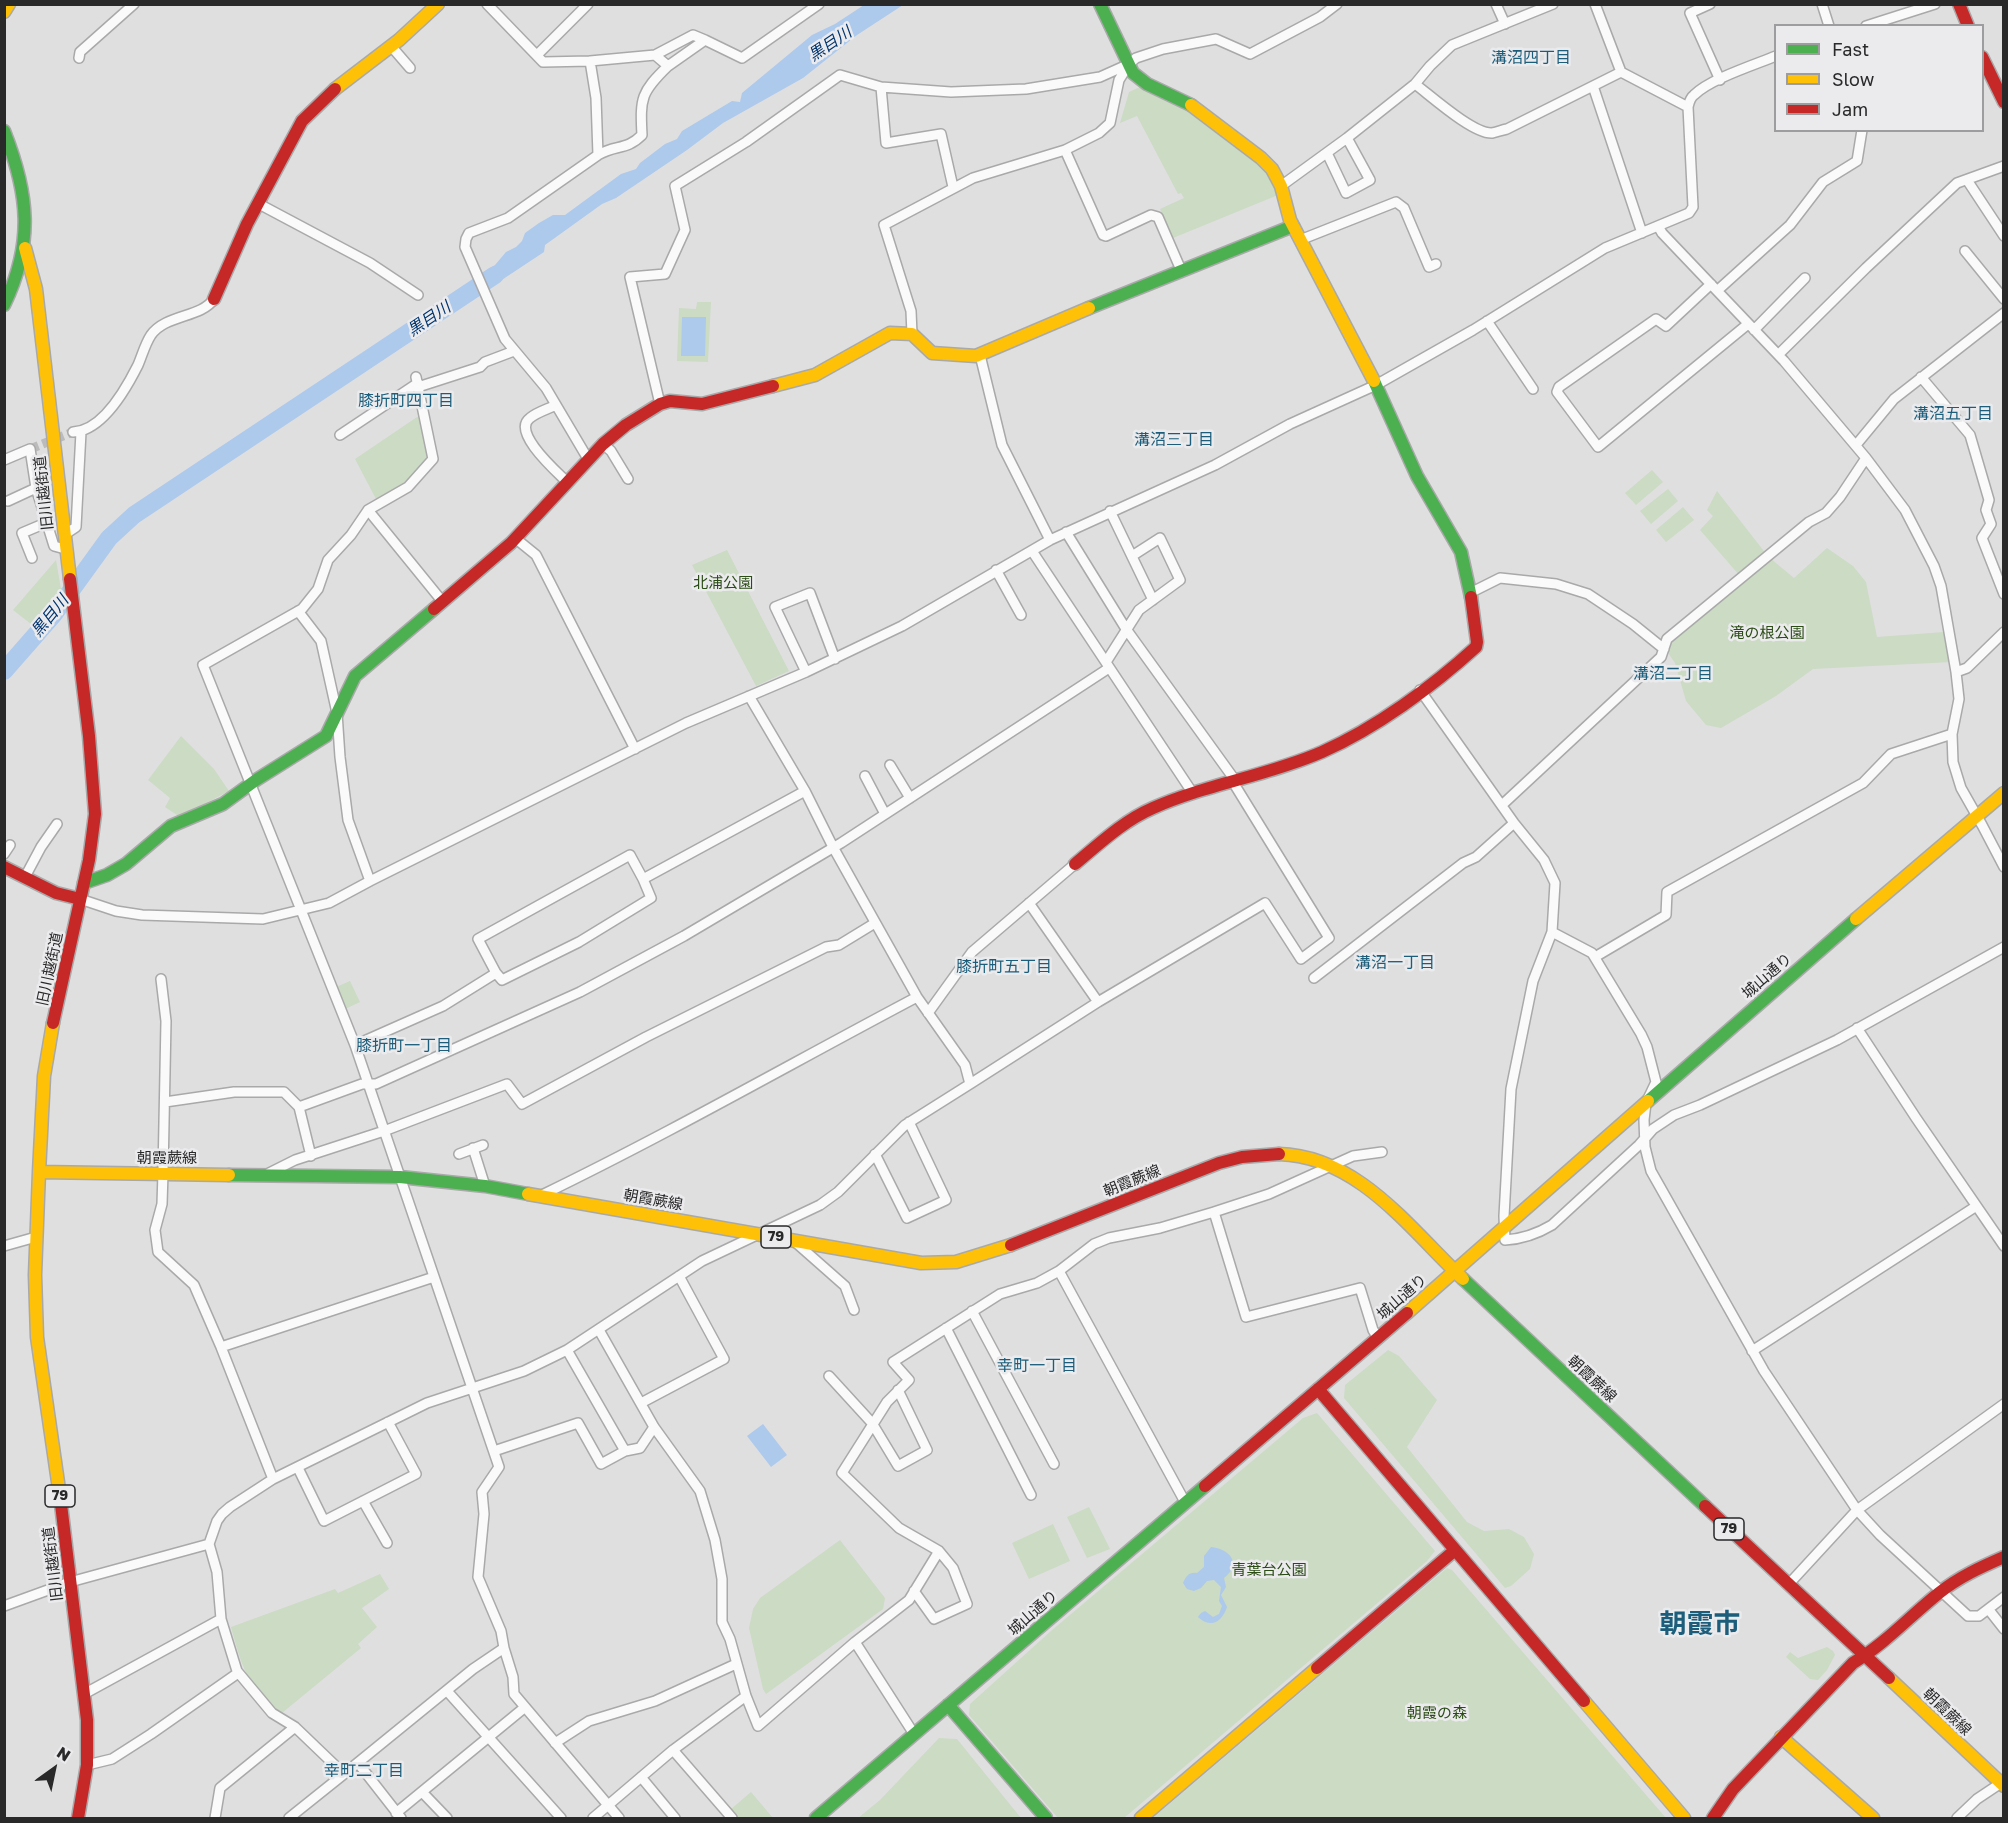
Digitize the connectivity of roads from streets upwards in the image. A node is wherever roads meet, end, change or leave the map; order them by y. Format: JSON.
{"nodes":[{"id":1,"x":9,"y":4,"type":"edge"},
{"id":2,"x":134,"y":4,"type":"edge"},
{"id":3,"x":438,"y":4,"type":"edge"},
{"id":4,"x":487,"y":4,"type":"edge"},
{"id":5,"x":588,"y":4,"type":"edge"},
{"id":6,"x":819,"y":4,"type":"edge"},
{"id":7,"x":1100,"y":4,"type":"edge"},
{"id":8,"x":1337,"y":4,"type":"edge"},
{"id":9,"x":1496,"y":4,"type":"edge"},
{"id":10,"x":1553,"y":4,"type":"edge"},
{"id":11,"x":1594,"y":4,"type":"edge"},
{"id":12,"x":1710,"y":4,"type":"edge"},
{"id":13,"x":1822,"y":4,"type":"edge"},
{"id":14,"x":1935,"y":4,"type":"edge"},
{"id":15,"x":1959,"y":4,"type":"edge"},
{"id":16,"x":4,"y":12,"type":"edge"},
{"id":17,"x":1504,"y":24,"type":"junction"},
{"id":18,"x":1828,"y":24,"type":"edge"},
{"id":19,"x":1872,"y":24,"type":"edge"},
{"id":20,"x":1967,"y":24,"type":"edge"},
{"id":21,"x":705,"y":40,"type":"junction"},
{"id":22,"x":391,"y":46,"type":"junction"},
{"id":23,"x":655,"y":54,"type":"junction"},
{"id":24,"x":537,"y":55,"type":"junction"},
{"id":25,"x":1774,"y":57,"type":"edge"},
{"id":26,"x":79,"y":58,"type":"dead end"},
{"id":27,"x":1984,"y":59,"type":"edge"},
{"id":28,"x":590,"y":61,"type":"junction"},
{"id":29,"x":1129,"y":64,"type":"junction"},
{"id":30,"x":668,"y":66,"type":"junction"},
{"id":31,"x":410,"y":68,"type":"dead end"},
{"id":32,"x":1622,"y":72,"type":"junction"},
{"id":33,"x":1720,"y":80,"type":"junction"},
{"id":34,"x":1415,"y":84,"type":"junction"},
{"id":35,"x":1593,"y":86,"type":"junction"},
{"id":36,"x":881,"y":87,"type":"junction"},
{"id":37,"x":2004,"y":102,"type":"edge"},
{"id":38,"x":1688,"y":107,"type":"junction"},
{"id":39,"x":4,"y":131,"type":"edge"},
{"id":40,"x":1862,"y":132,"type":"edge"},
{"id":41,"x":1347,"y":138,"type":"junction"},
{"id":42,"x":1065,"y":150,"type":"junction"},
{"id":43,"x":1327,"y":153,"type":"junction"},
{"id":44,"x":598,"y":155,"type":"junction"},
{"id":45,"x":2004,"y":166,"type":"edge"},
{"id":46,"x":1967,"y":180,"type":"junction"},
{"id":47,"x":1281,"y":186,"type":"junction"},
{"id":48,"x":953,"y":187,"type":"junction"},
{"id":49,"x":259,"y":204,"type":"junction"},
{"id":50,"x":1293,"y":226,"type":"junction"},
{"id":51,"x":1658,"y":226,"type":"junction"},
{"id":52,"x":1642,"y":233,"type":"junction"},
{"id":53,"x":2004,"y":236,"type":"edge"},
{"id":54,"x":1300,"y":240,"type":"junction"},
{"id":55,"x":25,"y":248,"type":"junction"},
{"id":56,"x":1965,"y":251,"type":"dead end"},
{"id":57,"x":1436,"y":264,"type":"dead end"},
{"id":58,"x":1181,"y":270,"type":"junction"},
{"id":59,"x":1805,"y":278,"type":"dead end"},
{"id":60,"x":1714,"y":287,"type":"junction"},
{"id":61,"x":36,"y":289,"type":"junction"},
{"id":62,"x":11,"y":290,"type":"junction"},
{"id":63,"x":418,"y":295,"type":"dead end"},
{"id":64,"x":214,"y":299,"type":"joint"},
{"id":65,"x":2004,"y":299,"type":"edge"},
{"id":66,"x":4,"y":305,"type":"edge"},
{"id":67,"x":2004,"y":313,"type":"edge"},
{"id":68,"x":1486,"y":321,"type":"junction"},
{"id":69,"x":1751,"y":327,"type":"junction"},
{"id":70,"x":912,"y":334,"type":"junction"},
{"id":71,"x":514,"y":351,"type":"junction"},
{"id":72,"x":980,"y":354,"type":"junction"},
{"id":73,"x":1779,"y":354,"type":"junction"},
{"id":74,"x":1921,"y":377,"type":"junction"},
{"id":75,"x":417,"y":383,"type":"junction"},
{"id":76,"x":1376,"y":385,"type":"junction"},
{"id":77,"x":1533,"y":389,"type":"dead end"},
{"id":78,"x":660,"y":404,"type":"junction"},
{"id":79,"x":556,"y":405,"type":"junction"},
{"id":80,"x":340,"y":435,"type":"dead end"},
{"id":81,"x":603,"y":444,"type":"junction"},
{"id":82,"x":1856,"y":445,"type":"junction"},
{"id":83,"x":1866,"y":458,"type":"junction"},
{"id":84,"x":588,"y":459,"type":"junction"},
{"id":85,"x":4,"y":460,"type":"edge"},
{"id":86,"x":628,"y":479,"type":"dead end"},
{"id":87,"x":567,"y":482,"type":"junction"},
{"id":88,"x":36,"y":488,"type":"junction"},
{"id":89,"x":8,"y":501,"type":"dead end"},
{"id":90,"x":368,"y":510,"type":"junction"},
{"id":91,"x":1110,"y":511,"type":"junction"},
{"id":92,"x":48,"y":522,"type":"junction"},
{"id":93,"x":1066,"y":532,"type":"junction"},
{"id":94,"x":64,"y":535,"type":"junction"},
{"id":95,"x":515,"y":538,"type":"junction"},
{"id":96,"x":1050,"y":540,"type":"junction"},
{"id":97,"x":65,"y":549,"type":"junction"},
{"id":98,"x":1032,"y":551,"type":"junction"},
{"id":99,"x":1132,"y":556,"type":"junction"},
{"id":100,"x":32,"y":558,"type":"dead end"},
{"id":101,"x":996,"y":570,"type":"junction"},
{"id":102,"x":1470,"y":593,"type":"junction"},
{"id":103,"x":2004,"y":594,"type":"edge"},
{"id":104,"x":1153,"y":600,"type":"junction"},
{"id":105,"x":442,"y":601,"type":"junction"},
{"id":106,"x":298,"y":611,"type":"junction"},
{"id":107,"x":1021,"y":615,"type":"dead end"},
{"id":108,"x":1126,"y":629,"type":"junction"},
{"id":109,"x":2004,"y":632,"type":"edge"},
{"id":110,"x":1664,"y":649,"type":"junction"},
{"id":111,"x":835,"y":659,"type":"junction"},
{"id":112,"x":1108,"y":665,"type":"junction"},
{"id":113,"x":806,"y":672,"type":"junction"},
{"id":114,"x":1956,"y":672,"type":"junction"},
{"id":115,"x":1420,"y":690,"type":"junction"},
{"id":116,"x":749,"y":696,"type":"junction"},
{"id":117,"x":337,"y":713,"type":"junction"},
{"id":118,"x":1952,"y":734,"type":"junction"},
{"id":119,"x":635,"y":749,"type":"junction"},
{"id":120,"x":890,"y":765,"type":"dead end"},
{"id":121,"x":865,"y":776,"type":"dead end"},
{"id":122,"x":1234,"y":782,"type":"junction"},
{"id":123,"x":251,"y":784,"type":"junction"},
{"id":124,"x":805,"y":791,"type":"junction"},
{"id":125,"x":2004,"y":793,"type":"edge"},
{"id":126,"x":1196,"y":794,"type":"junction"},
{"id":127,"x":910,"y":798,"type":"junction"},
{"id":128,"x":1502,"y":805,"type":"junction"},
{"id":129,"x":885,"y":814,"type":"junction"},
{"id":130,"x":1977,"y":815,"type":"junction"},
{"id":131,"x":1514,"y":823,"type":"junction"},
{"id":132,"x":57,"y":824,"type":"dead end"},
{"id":133,"x":833,"y":848,"type":"junction"},
{"id":134,"x":1075,"y":864,"type":"joint"},
{"id":135,"x":4,"y":867,"type":"edge"},
{"id":136,"x":2004,"y":867,"type":"edge"},
{"id":137,"x":25,"y":877,"type":"junction"},
{"id":138,"x":644,"y":879,"type":"junction"},
{"id":139,"x":370,"y":881,"type":"junction"},
{"id":140,"x":84,"y":883,"type":"junction"},
{"id":141,"x":80,"y":900,"type":"junction"},
{"id":142,"x":1029,"y":903,"type":"junction"},
{"id":143,"x":301,"y":910,"type":"junction"},
{"id":144,"x":875,"y":923,"type":"junction"},
{"id":145,"x":1552,"y":932,"type":"junction"},
{"id":146,"x":2004,"y":947,"type":"edge"},
{"id":147,"x":1595,"y":957,"type":"junction"},
{"id":148,"x":496,"y":973,"type":"junction"},
{"id":149,"x":1314,"y":978,"type":"dead end"},
{"id":150,"x":160,"y":979,"type":"dead end"},
{"id":151,"x":917,"y":997,"type":"junction"},
{"id":152,"x":1098,"y":1002,"type":"junction"},
{"id":153,"x":928,"y":1013,"type":"junction"},
{"id":154,"x":1857,"y":1028,"type":"junction"},
{"id":155,"x":355,"y":1045,"type":"junction"},
{"id":156,"x":970,"y":1084,"type":"junction"},
{"id":157,"x":368,"y":1086,"type":"junction"},
{"id":158,"x":165,"y":1102,"type":"junction"},
{"id":159,"x":1646,"y":1103,"type":"junction"},
{"id":160,"x":299,"y":1107,"type":"junction"},
{"id":161,"x":909,"y":1122,"type":"junction"},
{"id":162,"x":384,"y":1131,"type":"junction"},
{"id":163,"x":1645,"y":1138,"type":"junction"},
{"id":164,"x":1382,"y":1152,"type":"dead end"},
{"id":165,"x":459,"y":1154,"type":"dead end"},
{"id":166,"x":875,"y":1154,"type":"junction"},
{"id":167,"x":311,"y":1156,"type":"junction"},
{"id":168,"x":1330,"y":1166,"type":"junction"},
{"id":169,"x":39,"y":1172,"type":"junction"},
{"id":170,"x":163,"y":1173,"type":"junction"},
{"id":171,"x":267,"y":1174,"type":"junction"},
{"id":172,"x":400,"y":1177,"type":"junction"},
{"id":173,"x":484,"y":1186,"type":"junction"},
{"id":174,"x":540,"y":1196,"type":"junction"},
{"id":175,"x":1975,"y":1207,"type":"junction"},
{"id":176,"x":1214,"y":1212,"type":"junction"},
{"id":177,"x":1504,"y":1229,"type":"junction"},
{"id":178,"x":759,"y":1234,"type":"junction"},
{"id":179,"x":36,"y":1237,"type":"junction"},
{"id":180,"x":794,"y":1241,"type":"junction"},
{"id":181,"x":4,"y":1246,"type":"edge"},
{"id":182,"x":2004,"y":1246,"type":"edge"},
{"id":183,"x":1059,"y":1271,"type":"junction"},
{"id":184,"x":1454,"y":1271,"type":"junction"},
{"id":185,"x":680,"y":1276,"type":"junction"},
{"id":186,"x":434,"y":1277,"type":"junction"},
{"id":187,"x":855,"y":1310,"type":"dead end"},
{"id":188,"x":972,"y":1311,"type":"junction"},
{"id":189,"x":946,"y":1328,"type":"junction"},
{"id":190,"x":599,"y":1330,"type":"junction"},
{"id":191,"x":1378,"y":1338,"type":"junction"},
{"id":192,"x":221,"y":1347,"type":"junction"},
{"id":193,"x":567,"y":1350,"type":"junction"},
{"id":194,"x":1752,"y":1351,"type":"junction"},
{"id":195,"x":829,"y":1376,"type":"dead end"},
{"id":196,"x":472,"y":1387,"type":"junction"},
{"id":197,"x":1318,"y":1389,"type":"junction"},
{"id":198,"x":898,"y":1390,"type":"junction"},
{"id":199,"x":641,"y":1402,"type":"junction"},
{"id":200,"x":2004,"y":1404,"type":"edge"},
{"id":201,"x":388,"y":1422,"type":"junction"},
{"id":202,"x":872,"y":1423,"type":"junction"},
{"id":203,"x":654,"y":1427,"type":"junction"},
{"id":204,"x":625,"y":1450,"type":"junction"},
{"id":205,"x":494,"y":1451,"type":"junction"},
{"id":206,"x":1054,"y":1464,"type":"dead end"},
{"id":207,"x":298,"y":1468,"type":"junction"},
{"id":208,"x":273,"y":1479,"type":"junction"},
{"id":209,"x":1031,"y":1495,"type":"dead end"},
{"id":210,"x":363,"y":1501,"type":"junction"},
{"id":211,"x":1185,"y":1502,"type":"junction"},
{"id":212,"x":1857,"y":1510,"type":"junction"},
{"id":213,"x":387,"y":1543,"type":"dead end"},
{"id":214,"x":209,"y":1544,"type":"junction"},
{"id":215,"x":1455,"y":1550,"type":"junction"},
{"id":216,"x":939,"y":1551,"type":"junction"},
{"id":217,"x":2004,"y":1557,"type":"edge"},
{"id":218,"x":70,"y":1582,"type":"junction"},
{"id":219,"x":1788,"y":1585,"type":"junction"},
{"id":220,"x":914,"y":1591,"type":"junction"},
{"id":221,"x":1941,"y":1592,"type":"junction"},
{"id":222,"x":2004,"y":1597,"type":"edge"},
{"id":223,"x":4,"y":1606,"type":"edge"},
{"id":224,"x":1989,"y":1610,"type":"junction"},
{"id":225,"x":220,"y":1619,"type":"junction"},
{"id":226,"x":2004,"y":1629,"type":"edge"},
{"id":227,"x":855,"y":1642,"type":"junction"},
{"id":228,"x":504,"y":1648,"type":"junction"},
{"id":229,"x":1864,"y":1655,"type":"junction"},
{"id":230,"x":736,"y":1664,"type":"junction"},
{"id":231,"x":238,"y":1673,"type":"junction"},
{"id":232,"x":447,"y":1690,"type":"junction"},
{"id":233,"x":84,"y":1694,"type":"junction"},
{"id":234,"x":746,"y":1696,"type":"junction"},
{"id":235,"x":948,"y":1705,"type":"junction"},
{"id":236,"x":524,"y":1708,"type":"junction"},
{"id":237,"x":295,"y":1727,"type":"junction"},
{"id":238,"x":914,"y":1734,"type":"junction"},
{"id":239,"x":488,"y":1737,"type":"junction"},
{"id":240,"x":1781,"y":1737,"type":"junction"},
{"id":241,"x":555,"y":1743,"type":"junction"},
{"id":242,"x":673,"y":1750,"type":"junction"},
{"id":243,"x":358,"y":1763,"type":"junction"},
{"id":244,"x":87,"y":1766,"type":"junction"},
{"id":245,"x":344,"y":1774,"type":"junction"},
{"id":246,"x":641,"y":1778,"type":"junction"},
{"id":247,"x":2002,"y":1783,"type":"edge"},
{"id":248,"x":422,"y":1792,"type":"junction"},
{"id":249,"x":608,"y":1806,"type":"junction"},
{"id":250,"x":399,"y":1816,"type":"edge"},
{"id":251,"x":78,"y":1818,"type":"edge"},
{"id":252,"x":215,"y":1818,"type":"edge"},
{"id":253,"x":290,"y":1818,"type":"edge"},
{"id":254,"x":447,"y":1818,"type":"edge"},
{"id":255,"x":561,"y":1818,"type":"edge"},
{"id":256,"x":593,"y":1818,"type":"edge"},
{"id":257,"x":619,"y":1818,"type":"edge"},
{"id":258,"x":675,"y":1818,"type":"edge"},
{"id":259,"x":732,"y":1818,"type":"edge"},
{"id":260,"x":816,"y":1818,"type":"edge"},
{"id":261,"x":1046,"y":1818,"type":"edge"},
{"id":262,"x":1141,"y":1818,"type":"edge"},
{"id":263,"x":1684,"y":1818,"type":"edge"},
{"id":264,"x":1713,"y":1818,"type":"edge"},
{"id":265,"x":1873,"y":1818,"type":"edge"},
{"id":266,"x":1957,"y":1818,"type":"edge"}],
"edges":[{"from":1,"to":16,"type":"street"},
{"from":2,"to":26,"type":"street"},
{"from":3,"to":22,"type":"street"},
{"from":4,"to":24,"type":"street"},
{"from":5,"to":24,"type":"street"},
{"from":6,"to":21,"type":"street"},
{"from":7,"to":29,"type":"street"},
{"from":8,"to":29,"type":"street"},
{"from":9,"to":17,"type":"street"},
{"from":10,"to":17,"type":"street"},
{"from":11,"to":32,"type":"street"},
{"from":12,"to":33,"type":"street"},
{"from":13,"to":18,"type":"street"},
{"from":14,"to":19,"type":"street"},
{"from":15,"to":20,"type":"street"},
{"from":17,"to":34,"type":"street"},
{"from":21,"to":23,"type":"street"},
{"from":21,"to":30,"type":"street"},
{"from":22,"to":31,"type":"street"},
{"from":22,"to":49,"type":"street"},
{"from":23,"to":28,"type":"street"},
{"from":23,"to":30,"type":"street"},
{"from":24,"to":28,"type":"street"},
{"from":25,"to":33,"type":"street"},
{"from":27,"to":37,"type":"street"},
{"from":28,"to":44,"type":"street"},
{"from":29,"to":36,"type":"street"},
{"from":29,"to":42,"type":"street"},
{"from":29,"to":47,"type":"street"},
{"from":30,"to":44,"type":"street"},
{"from":32,"to":35,"type":"street"},
{"from":32,"to":38,"type":"street"},
{"from":33,"to":38,"type":"street"},
{"from":34,"to":35,"type":"street"},
{"from":34,"to":41,"type":"street"},
{"from":35,"to":52,"type":"street"},
{"from":36,"to":48,"type":"street"},
{"from":36,"to":78,"type":"street"},
{"from":38,"to":51,"type":"street"},
{"from":39,"to":55,"type":"street","name":"旧川越街道"},
{"from":40,"to":60,"type":"street"},
{"from":41,"to":43,"type":"street"},
{"from":41,"to":43,"type":"street"},
{"from":42,"to":48,"type":"street"},
{"from":42,"to":58,"type":"street"},
{"from":43,"to":47,"type":"street"},
{"from":44,"to":71,"type":"street"},
{"from":45,"to":46,"type":"street"},
{"from":46,"to":53,"type":"street"},
{"from":46,"to":73,"type":"street"},
{"from":47,"to":50,"type":"street"},
{"from":48,"to":70,"type":"street"},
{"from":49,"to":63,"type":"street"},
{"from":49,"to":64,"type":"street"},
{"from":50,"to":54,"type":"street"},
{"from":50,"to":58,"type":"street"},
{"from":51,"to":52,"type":"street"},
{"from":51,"to":60,"type":"street"},
{"from":52,"to":68,"type":"street"},
{"from":54,"to":57,"type":"street"},
{"from":54,"to":76,"type":"street"},
{"from":55,"to":61,"type":"street","name":"旧川越街道"},
{"from":55,"to":62,"type":"street"},
{"from":56,"to":65,"type":"street"},
{"from":58,"to":72,"type":"street"},
{"from":59,"to":69,"type":"street"},
{"from":60,"to":69,"type":"street"},
{"from":60,"to":69,"type":"street"},
{"from":61,"to":62,"type":"street"},
{"from":61,"to":94,"type":"street","name":"旧川越街道"},
{"from":62,"to":66,"type":"street"},
{"from":64,"to":94,"type":"street"},
{"from":67,"to":74,"type":"street"},
{"from":68,"to":76,"type":"street"},
{"from":68,"to":77,"type":"street"},
{"from":69,"to":73,"type":"street"},
{"from":70,"to":72,"type":"street"},
{"from":70,"to":78,"type":"street"},
{"from":71,"to":75,"type":"street"},
{"from":71,"to":79,"type":"street"},
{"from":72,"to":96,"type":"street"},
{"from":73,"to":82,"type":"street"},
{"from":74,"to":82,"type":"street"},
{"from":74,"to":103,"type":"street"},
{"from":75,"to":80,"type":"street"},
{"from":75,"to":90,"type":"street"},
{"from":76,"to":91,"type":"street"},
{"from":76,"to":102,"type":"street"},
{"from":78,"to":81,"type":"street"},
{"from":79,"to":84,"type":"street"},
{"from":79,"to":87,"type":"street"},
{"from":81,"to":84,"type":"street"},
{"from":81,"to":86,"type":"street"},
{"from":82,"to":83,"type":"street"},
{"from":83,"to":110,"type":"street"},
{"from":83,"to":114,"type":"street"},
{"from":84,"to":87,"type":"street"},
{"from":85,"to":88,"type":"street"},
{"from":87,"to":95,"type":"street"},
{"from":88,"to":89,"type":"street"},
{"from":88,"to":92,"type":"street"},
{"from":90,"to":105,"type":"street"},
{"from":90,"to":106,"type":"street"},
{"from":91,"to":93,"type":"street"},
{"from":91,"to":99,"type":"street"},
{"from":92,"to":97,"type":"street"},
{"from":92,"to":100,"type":"street"},
{"from":93,"to":96,"type":"street"},
{"from":93,"to":108,"type":"street"},
{"from":94,"to":97,"type":"street","name":"旧川越街道"},
{"from":95,"to":105,"type":"street"},
{"from":95,"to":119,"type":"street"},
{"from":96,"to":98,"type":"street"},
{"from":97,"to":140,"type":"street","name":"旧川越街道"},
{"from":98,"to":101,"type":"street"},
{"from":98,"to":112,"type":"street"},
{"from":99,"to":104,"type":"street"},
{"from":99,"to":104,"type":"street"},
{"from":101,"to":107,"type":"street"},
{"from":101,"to":111,"type":"street"},
{"from":102,"to":110,"type":"street"},
{"from":102,"to":115,"type":"street"},
{"from":104,"to":108,"type":"street"},
{"from":105,"to":117,"type":"street"},
{"from":106,"to":117,"type":"street"},
{"from":106,"to":123,"type":"street"},
{"from":108,"to":112,"type":"street"},
{"from":108,"to":122,"type":"street"},
{"from":109,"to":114,"type":"street"},
{"from":110,"to":128,"type":"street"},
{"from":111,"to":113,"type":"street"},
{"from":111,"to":113,"type":"street"},
{"from":112,"to":126,"type":"street"},
{"from":112,"to":127,"type":"street"},
{"from":113,"to":116,"type":"street"},
{"from":114,"to":118,"type":"street"},
{"from":115,"to":122,"type":"street"},
{"from":115,"to":128,"type":"street"},
{"from":116,"to":119,"type":"street"},
{"from":116,"to":124,"type":"street"},
{"from":117,"to":123,"type":"street"},
{"from":117,"to":139,"type":"street"},
{"from":118,"to":130,"type":"street"},
{"from":118,"to":147,"type":"street"},
{"from":119,"to":139,"type":"street"},
{"from":120,"to":127,"type":"street"},
{"from":121,"to":129,"type":"street"},
{"from":122,"to":126,"type":"street"},
{"from":122,"to":152,"type":"street"},
{"from":123,"to":140,"type":"street"},
{"from":123,"to":143,"type":"street"},
{"from":124,"to":133,"type":"street"},
{"from":124,"to":138,"type":"street"},
{"from":125,"to":130,"type":"street","name":"城山通り"},
{"from":126,"to":134,"type":"street"},
{"from":127,"to":129,"type":"street"},
{"from":128,"to":131,"type":"street"},
{"from":129,"to":133,"type":"street"},
{"from":130,"to":136,"type":"street"},
{"from":130,"to":159,"type":"street","name":"城山通り"},
{"from":131,"to":145,"type":"street"},
{"from":131,"to":149,"type":"street"},
{"from":132,"to":137,"type":"street"},
{"from":133,"to":144,"type":"street"},
{"from":133,"to":157,"type":"street"},
{"from":134,"to":142,"type":"street"},
{"from":135,"to":137,"type":"street"},
{"from":137,"to":141,"type":"street"},
{"from":138,"to":148,"type":"street"},
{"from":138,"to":148,"type":"street"},
{"from":139,"to":143,"type":"street"},
{"from":140,"to":141,"type":"street","name":"旧川越街道"},
{"from":141,"to":143,"type":"street"},
{"from":141,"to":169,"type":"street","name":"旧川越街道"},
{"from":142,"to":152,"type":"street"},
{"from":142,"to":153,"type":"street"},
{"from":143,"to":155,"type":"street"},
{"from":144,"to":151,"type":"street"},
{"from":144,"to":162,"type":"street"},
{"from":145,"to":147,"type":"street"},
{"from":145,"to":177,"type":"street"},
{"from":146,"to":154,"type":"street"},
{"from":147,"to":159,"type":"street"},
{"from":148,"to":155,"type":"street"},
{"from":150,"to":158,"type":"street"},
{"from":151,"to":153,"type":"street"},
{"from":151,"to":174,"type":"street"},
{"from":152,"to":156,"type":"street"},
{"from":153,"to":156,"type":"street"},
{"from":154,"to":163,"type":"street"},
{"from":154,"to":175,"type":"street"},
{"from":155,"to":157,"type":"street"},
{"from":156,"to":161,"type":"street"},
{"from":157,"to":160,"type":"street"},
{"from":157,"to":162,"type":"street"},
{"from":158,"to":160,"type":"street"},
{"from":158,"to":170,"type":"street"},
{"from":159,"to":163,"type":"street"},
{"from":159,"to":177,"type":"street","name":"城山通り"},
{"from":160,"to":167,"type":"street"},
{"from":161,"to":166,"type":"street"},
{"from":161,"to":166,"type":"street"},
{"from":162,"to":167,"type":"street"},
{"from":162,"to":172,"type":"street"},
{"from":163,"to":177,"type":"street"},
{"from":163,"to":194,"type":"street"},
{"from":164,"to":168,"type":"street"},
{"from":165,"to":173,"type":"street"},
{"from":166,"to":178,"type":"street"},
{"from":167,"to":171,"type":"street"},
{"from":168,"to":176,"type":"street"},
{"from":168,"to":180,"type":"street","name":"朝霞蕨線","number":"79"},
{"from":168,"to":184,"type":"street","name":"朝霞蕨線","number":"79"},
{"from":169,"to":170,"type":"street","name":"朝霞蕨線","number":"79"},
{"from":169,"to":179,"type":"street","name":"旧川越街道","number":"79"},
{"from":170,"to":171,"type":"street","name":"朝霞蕨線","number":"79"},
{"from":170,"to":192,"type":"street"},
{"from":171,"to":172,"type":"street","name":"朝霞蕨線","number":"79"},
{"from":172,"to":173,"type":"street","name":"朝霞蕨線","number":"79"},
{"from":172,"to":186,"type":"street"},
{"from":173,"to":174,"type":"street","name":"朝霞蕨線","number":"79"},
{"from":174,"to":178,"type":"street","name":"朝霞蕨線","number":"79"},
{"from":175,"to":182,"type":"street"},
{"from":175,"to":194,"type":"street"},
{"from":176,"to":183,"type":"street"},
{"from":176,"to":191,"type":"street"},
{"from":177,"to":184,"type":"street","name":"城山通り"},
{"from":178,"to":180,"type":"street","name":"朝霞蕨線","number":"79"},
{"from":178,"to":185,"type":"street"},
{"from":179,"to":181,"type":"street"},
{"from":179,"to":218,"type":"street","name":"旧川越街道","number":"79"},
{"from":180,"to":187,"type":"street"},
{"from":183,"to":188,"type":"street"},
{"from":183,"to":211,"type":"street"},
{"from":184,"to":191,"type":"street","name":"城山通り"},
{"from":184,"to":219,"type":"street","name":"朝霞蕨線","number":"79"},
{"from":185,"to":190,"type":"street"},
{"from":185,"to":199,"type":"street"},
{"from":186,"to":192,"type":"street"},
{"from":186,"to":196,"type":"street"},
{"from":188,"to":189,"type":"street"},
{"from":188,"to":206,"type":"street"},
{"from":189,"to":198,"type":"street"},
{"from":189,"to":209,"type":"street"},
{"from":190,"to":193,"type":"street"},
{"from":190,"to":199,"type":"street"},
{"from":191,"to":197,"type":"street","name":"城山通り"},
{"from":192,"to":208,"type":"street"},
{"from":193,"to":196,"type":"street"},
{"from":193,"to":204,"type":"street"},
{"from":194,"to":212,"type":"street"},
{"from":195,"to":202,"type":"street"},
{"from":196,"to":201,"type":"street"},
{"from":196,"to":205,"type":"street"},
{"from":197,"to":211,"type":"street","name":"城山通り"},
{"from":197,"to":215,"type":"street"},
{"from":198,"to":202,"type":"street"},
{"from":198,"to":202,"type":"street"},
{"from":199,"to":203,"type":"street"},
{"from":200,"to":212,"type":"street"},
{"from":201,"to":207,"type":"street"},
{"from":201,"to":210,"type":"street"},
{"from":202,"to":216,"type":"street"},
{"from":203,"to":204,"type":"street"},
{"from":203,"to":230,"type":"street"},
{"from":204,"to":205,"type":"street"},
{"from":205,"to":228,"type":"street"},
{"from":207,"to":208,"type":"street"},
{"from":207,"to":210,"type":"street"},
{"from":208,"to":214,"type":"street"},
{"from":210,"to":213,"type":"street"},
{"from":211,"to":235,"type":"street","name":"城山通り"},
{"from":212,"to":219,"type":"street"},
{"from":212,"to":221,"type":"street"},
{"from":214,"to":218,"type":"street"},
{"from":214,"to":225,"type":"street"},
{"from":215,"to":262,"type":"street"},
{"from":215,"to":263,"type":"street"},
{"from":216,"to":220,"type":"street"},
{"from":216,"to":220,"type":"street"},
{"from":217,"to":221,"type":"street"},
{"from":218,"to":223,"type":"street"},
{"from":218,"to":233,"type":"street","name":"旧川越街道","number":"79"},
{"from":219,"to":229,"type":"street","name":"朝霞蕨線","number":"79"},
{"from":220,"to":227,"type":"street"},
{"from":221,"to":224,"type":"street"},
{"from":221,"to":229,"type":"street"},
{"from":222,"to":224,"type":"street"},
{"from":224,"to":226,"type":"street"},
{"from":225,"to":231,"type":"street"},
{"from":225,"to":233,"type":"street"},
{"from":227,"to":234,"type":"street"},
{"from":227,"to":238,"type":"street"},
{"from":228,"to":232,"type":"street"},
{"from":228,"to":236,"type":"street"},
{"from":229,"to":240,"type":"street"},
{"from":229,"to":247,"type":"street","name":"朝霞蕨線","number":"79"},
{"from":230,"to":234,"type":"street"},
{"from":230,"to":241,"type":"street"},
{"from":231,"to":237,"type":"street"},
{"from":231,"to":244,"type":"street"},
{"from":232,"to":239,"type":"street"},
{"from":232,"to":243,"type":"street"},
{"from":233,"to":244,"type":"street","name":"旧川越街道","number":"79"},
{"from":234,"to":242,"type":"street"},
{"from":235,"to":238,"type":"street","name":"城山通り"},
{"from":235,"to":261,"type":"street"},
{"from":236,"to":239,"type":"street"},
{"from":236,"to":241,"type":"street"},
{"from":237,"to":245,"type":"street"},
{"from":237,"to":252,"type":"street"},
{"from":238,"to":260,"type":"street","name":"城山通り"},
{"from":239,"to":248,"type":"street"},
{"from":239,"to":255,"type":"street"},
{"from":240,"to":264,"type":"street"},
{"from":240,"to":265,"type":"street"},
{"from":241,"to":249,"type":"street"},
{"from":242,"to":246,"type":"street"},
{"from":242,"to":259,"type":"street"},
{"from":243,"to":245,"type":"street"},
{"from":243,"to":250,"type":"street"},
{"from":244,"to":251,"type":"street","name":"旧川越街道","number":"79"},
{"from":245,"to":253,"type":"street"},
{"from":246,"to":249,"type":"street"},
{"from":246,"to":258,"type":"street"},
{"from":247,"to":266,"type":"street"},
{"from":248,"to":250,"type":"street"},
{"from":248,"to":254,"type":"street"},
{"from":249,"to":256,"type":"street"},
{"from":249,"to":257,"type":"street"}]}
